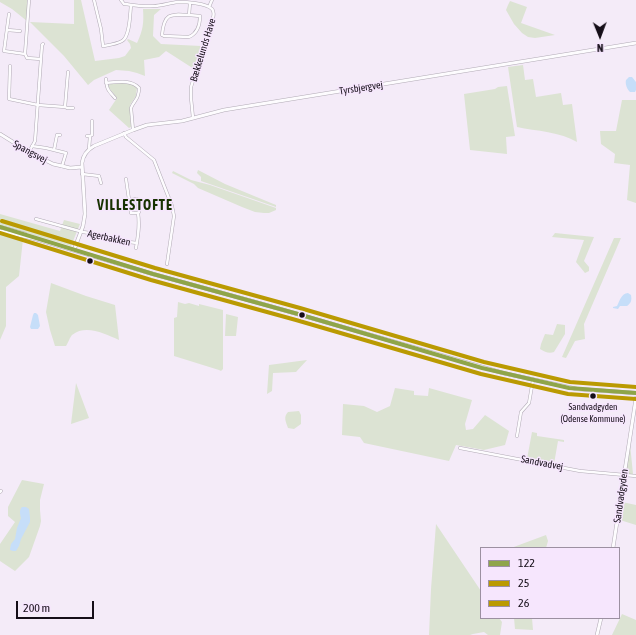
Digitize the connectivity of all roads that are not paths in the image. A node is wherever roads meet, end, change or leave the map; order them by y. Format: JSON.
{"nodes":[{"id":1,"x":29,"y":0,"type":"edge"},
{"id":2,"x":94,"y":0,"type":"edge"},
{"id":3,"x":121,"y":0,"type":"edge"},
{"id":4,"x":168,"y":0,"type":"edge"},
{"id":5,"x":212,"y":0,"type":"edge"},
{"id":6,"x":190,"y":3,"type":"junction"},
{"id":7,"x":168,"y":4,"type":"junction"},
{"id":8,"x":131,"y":5,"type":"junction"},
{"id":9,"x":209,"y":7,"type":"junction"},
{"id":10,"x":9,"y":14,"type":"dead end"},
{"id":11,"x":189,"y":15,"type":"junction"},
{"id":12,"x":7,"y":30,"type":"junction"},
{"id":13,"x":20,"y":31,"type":"dead end"},
{"id":14,"x":636,"y":43,"type":"edge"},
{"id":15,"x":43,"y":44,"type":"dead end"},
{"id":16,"x":25,"y":54,"type":"junction"},
{"id":17,"x":41,"y":59,"type":"junction"},
{"id":18,"x":10,"y":66,"type":"dead end"},
{"id":19,"x":68,"y":72,"type":"dead end"},
{"id":20,"x":106,"y":79,"type":"dead end"},
{"id":21,"x":106,"y":83,"type":"junction"},
{"id":22,"x":115,"y":98,"type":"dead end"},
{"id":23,"x":38,"y":105,"type":"junction"},
{"id":24,"x":65,"y":107,"type":"junction"},
{"id":25,"x":73,"y":108,"type":"dead end"},
{"id":26,"x":193,"y":118,"type":"junction"},
{"id":27,"x":92,"y":121,"type":"dead end"},
{"id":28,"x":133,"y":130,"type":"junction"},
{"id":29,"x":124,"y":133,"type":"junction"},
{"id":30,"x":0,"y":134,"type":"edge"},
{"id":31,"x":60,"y":135,"type":"dead end"},
{"id":32,"x":32,"y":146,"type":"junction"},
{"id":33,"x":89,"y":149,"type":"junction"},
{"id":34,"x":54,"y":150,"type":"junction"},
{"id":35,"x":29,"y":152,"type":"junction"},
{"id":36,"x":62,"y":166,"type":"junction"},
{"id":37,"x":82,"y":167,"type":"junction"},
{"id":38,"x":82,"y":174,"type":"junction"},
{"id":39,"x":126,"y":179,"type":"dead end"},
{"id":40,"x":101,"y":183,"type":"dead end"},
{"id":41,"x":129,"y":200,"type":"junction"},
{"id":42,"x":138,"y":214,"type":"junction"},
{"id":43,"x":36,"y":219,"type":"dead end"},
{"id":44,"x":1,"y":228,"type":"edge"},
{"id":45,"x":0,"y":232,"type":"edge"},
{"id":46,"x":81,"y":232,"type":"junction"},
{"id":47,"x":36,"y":238,"type":"junction"},
{"id":48,"x":137,"y":243,"type":"junction"},
{"id":49,"x":136,"y":248,"type":"dead end"},
{"id":50,"x":74,"y":250,"type":"junction"},
{"id":51,"x":167,"y":264,"type":"dead end"},
{"id":52,"x":533,"y":380,"type":"junction"},
{"id":53,"x":636,"y":393,"type":"edge"},
{"id":54,"x":636,"y":398,"type":"edge"},
{"id":55,"x":517,"y":436,"type":"dead end"},
{"id":56,"x":460,"y":448,"type":"dead end"},
{"id":57,"x":624,"y":475,"type":"junction"},
{"id":58,"x":636,"y":476,"type":"edge"},
{"id":59,"x":613,"y":547,"type":"edge"},
{"id":60,"x":602,"y":619,"type":"edge"},
{"id":61,"x":597,"y":635,"type":"edge"}],
"edges":[{"from":1,"to":16,"type":"street"},
{"from":2,"to":8,"type":"street"},
{"from":3,"to":8,"type":"street"},
{"from":4,"to":7,"type":"street"},
{"from":5,"to":9,"type":"street","name":"Bækkelunds Have"},
{"from":6,"to":7,"type":"street","name":"Bækkelunds Have"},
{"from":6,"to":9,"type":"street","name":"Bækkelunds Have"},
{"from":6,"to":11,"type":"street"},
{"from":7,"to":8,"type":"street","name":"Bækkelunds Have"},
{"from":9,"to":26,"type":"street","name":"Bækkelunds Have"},
{"from":10,"to":12,"type":"street"},
{"from":11,"to":11,"type":"street"},
{"from":12,"to":13,"type":"street"},
{"from":12,"to":16,"type":"street"},
{"from":14,"to":26,"type":"street","name":"Tyrsbjergvej"},
{"from":15,"to":17,"type":"street"},
{"from":16,"to":17,"type":"street"},
{"from":17,"to":23,"type":"street"},
{"from":18,"to":23,"type":"street"},
{"from":19,"to":24,"type":"street"},
{"from":20,"to":21,"type":"street"},
{"from":21,"to":22,"type":"street"},
{"from":21,"to":28,"type":"street"},
{"from":23,"to":24,"type":"street"},
{"from":23,"to":32,"type":"street"},
{"from":24,"to":25,"type":"street"},
{"from":26,"to":28,"type":"street","name":"Tyrsbjergvej"},
{"from":27,"to":33,"type":"street"},
{"from":28,"to":29,"type":"street","name":"Tyrsbjergvej"},
{"from":29,"to":33,"type":"street","name":"Tyrsbjergvej"},
{"from":29,"to":51,"type":"street"},
{"from":30,"to":35,"type":"street","name":"Spangsvej"},
{"from":31,"to":34,"type":"street","name":"Spangsvej"},
{"from":32,"to":34,"type":"street","name":"Spangsvej"},
{"from":32,"to":35,"type":"street"},
{"from":33,"to":37,"type":"street"},
{"from":34,"to":36,"type":"street","name":"Spangsvej"},
{"from":35,"to":36,"type":"street","name":"Spangsvej"},
{"from":36,"to":37,"type":"street","name":"Spangsvej"},
{"from":37,"to":38,"type":"street"},
{"from":38,"to":40,"type":"street"},
{"from":38,"to":46,"type":"street"},
{"from":39,"to":41,"type":"street"},
{"from":41,"to":42,"type":"street"},
{"from":41,"to":42,"type":"street","name":"Agerbakken"},
{"from":42,"to":48,"type":"street","name":"Agerbakken"},
{"from":43,"to":46,"type":"street"},
{"from":44,"to":47,"type":"street"},
{"from":45,"to":47,"type":"street"},
{"from":46,"to":48,"type":"street","name":"Agerbakken"},
{"from":46,"to":50,"type":"street"},
{"from":47,"to":50,"type":"street"},
{"from":48,"to":49,"type":"street","name":"Agerbakken"},
{"from":50,"to":52,"type":"street"},
{"from":52,"to":53,"type":"street"},
{"from":52,"to":55,"type":"street"},
{"from":54,"to":57,"type":"street","name":"Sandvadgyden"},
{"from":56,"to":57,"type":"street","name":"Sandvadvej"},
{"from":57,"to":58,"type":"street","name":"Sandvadvej"},
{"from":57,"to":59,"type":"street","name":"Sandvadgyden"},
{"from":60,"to":61,"type":"street"}]}
